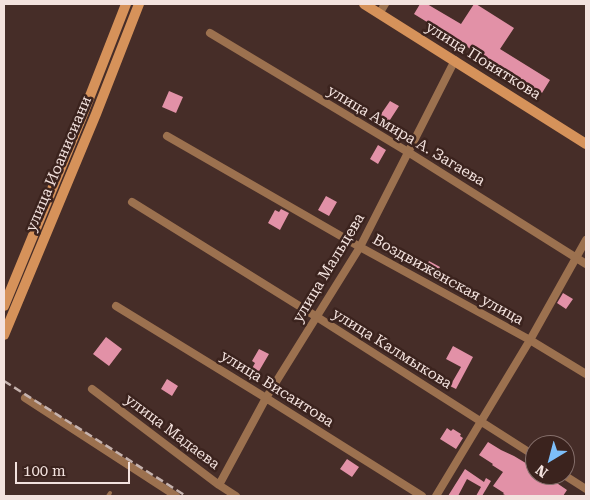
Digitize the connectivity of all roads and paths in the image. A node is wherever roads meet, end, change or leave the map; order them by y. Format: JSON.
{"nodes":[{"id":1,"x":126,"y":4,"type":"edge"},
{"id":2,"x":139,"y":4,"type":"edge"},
{"id":3,"x":364,"y":4,"type":"edge"},
{"id":4,"x":385,"y":4,"type":"edge"},
{"id":5,"x":379,"y":14,"type":"junction"},
{"id":6,"x":210,"y":33,"type":"dead end"},
{"id":7,"x":455,"y":60,"type":"junction"},
{"id":8,"x":166,"y":136,"type":"dead end"},
{"id":9,"x":586,"y":144,"type":"edge"},
{"id":10,"x":408,"y":152,"type":"junction"},
{"id":11,"x":132,"y":202,"type":"dead end"},
{"id":12,"x":586,"y":240,"type":"edge"},
{"id":13,"x":360,"y":247,"type":"junction"},
{"id":14,"x":576,"y":257,"type":"junction"},
{"id":15,"x":586,"y":264,"type":"edge"},
{"id":16,"x":4,"y":306,"type":"edge"},
{"id":17,"x":116,"y":306,"type":"dead end"},
{"id":18,"x":317,"y":317,"type":"junction"},
{"id":19,"x":4,"y":335,"type":"edge"},
{"id":20,"x":530,"y":340,"type":"junction"},
{"id":21,"x":586,"y":374,"type":"edge"},
{"id":22,"x":92,"y":389,"type":"dead end"},
{"id":23,"x":25,"y":398,"type":"dead end"},
{"id":24,"x":266,"y":398,"type":"junction"},
{"id":25,"x":481,"y":421,"type":"junction"},
{"id":26,"x":525,"y":450,"type":"edge"},
{"id":27,"x":575,"y":482,"type":"edge"},
{"id":28,"x":219,"y":485,"type":"junction"},
{"id":29,"x":586,"y":489,"type":"edge"},
{"id":30,"x":176,"y":496,"type":"edge"},
{"id":31,"x":236,"y":496,"type":"edge"},
{"id":32,"x":422,"y":496,"type":"edge"},
{"id":33,"x":436,"y":496,"type":"edge"}],
"edges":[{"from":1,"to":16,"type":"main road","name":"улица Иоанисиани"},
{"from":2,"to":19,"type":"main road","name":"улица Иоанисиани"},
{"from":3,"to":5,"type":"main road","name":"улица Поняткова"},
{"from":4,"to":5,"type":"street"},
{"from":5,"to":7,"type":"main road","name":"улица Поняткова"},
{"from":6,"to":10,"type":"street","name":"улица Амира А. Загаева"},
{"from":7,"to":9,"type":"main road","name":"улица Поняткова"},
{"from":7,"to":10,"type":"street","name":"улица Мальцева"},
{"from":8,"to":13,"type":"street","name":"Воздвиженская улица"},
{"from":10,"to":13,"type":"street","name":"улица Мальцева"},
{"from":10,"to":14,"type":"street","name":"улица Амира А. Загаева"},
{"from":11,"to":18,"type":"street","name":"улица Калмыкова"},
{"from":12,"to":14,"type":"street"},
{"from":13,"to":18,"type":"street","name":"улица Мальцева"},
{"from":13,"to":20,"type":"street","name":"Воздвиженская улица"},
{"from":14,"to":15,"type":"street","name":"улица Амира А. Загаева"},
{"from":14,"to":20,"type":"street"},
{"from":17,"to":24,"type":"street","name":"улица Висаитова"},
{"from":18,"to":24,"type":"street","name":"улица Мальцева"},
{"from":18,"to":25,"type":"street","name":"улица Калмыкова"},
{"from":20,"to":21,"type":"street","name":"Воздвиженская улица"},
{"from":20,"to":25,"type":"street"},
{"from":22,"to":28,"type":"street","name":"улица Мадаева"},
{"from":23,"to":30,"type":"street"},
{"from":24,"to":28,"type":"street","name":"улица Мальцева"},
{"from":24,"to":32,"type":"street","name":"улица Висаитова"},
{"from":25,"to":26,"type":"street","name":"улица Калмыкова"},
{"from":25,"to":33,"type":"street"},
{"from":27,"to":29,"type":"street"},
{"from":28,"to":31,"type":"street","name":"улица Мадаева"}]}
